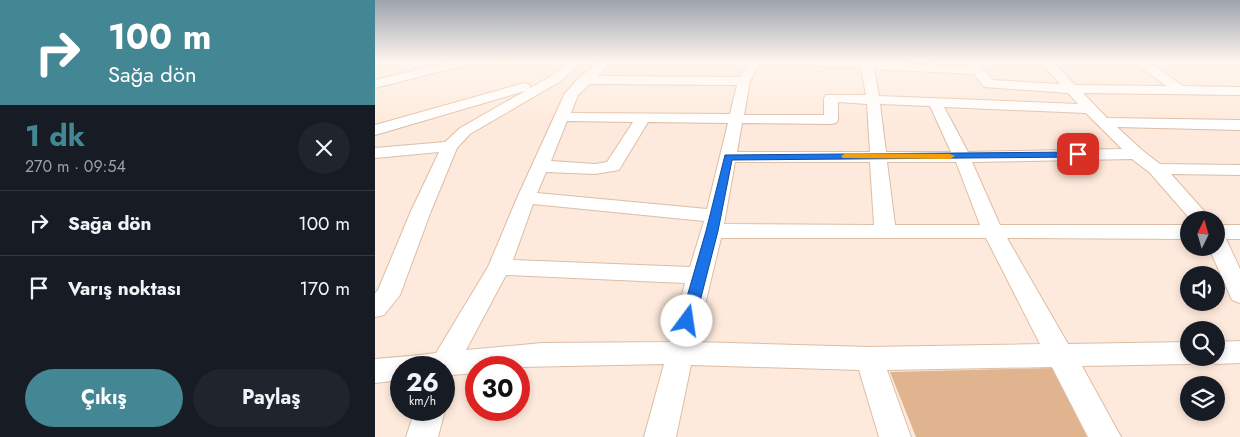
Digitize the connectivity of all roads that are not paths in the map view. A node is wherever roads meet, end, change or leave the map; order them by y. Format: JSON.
{"nodes":[{"id":1,"x":542,"y":82,"type":"edge"},
{"id":2,"x":549,"y":82,"type":"edge"},
{"id":3,"x":577,"y":82,"type":"edge"},
{"id":4,"x":744,"y":82,"type":"edge"},
{"id":5,"x":870,"y":82,"type":"edge"},
{"id":6,"x":988,"y":82,"type":"edge"},
{"id":7,"x":1064,"y":82,"type":"edge"},
{"id":8,"x":1169,"y":82,"type":"edge"},
{"id":9,"x":1070,"y":89,"type":"junction"},
{"id":10,"x":1181,"y":91,"type":"junction"},
{"id":11,"x":1240,"y":91,"type":"edge"},
{"id":12,"x":874,"y":100,"type":"junction"},
{"id":13,"x":935,"y":103,"type":"junction"},
{"id":14,"x":1090,"y":109,"type":"junction"},
{"id":15,"x":561,"y":117,"type":"junction"},
{"id":16,"x":643,"y":118,"type":"junction"},
{"id":17,"x":736,"y":119,"type":"junction"},
{"id":18,"x":1104,"y":122,"type":"junction"},
{"id":19,"x":1240,"y":125,"type":"edge"},
{"id":20,"x":375,"y":130,"type":"edge"},
{"id":21,"x":450,"y":146,"type":"junction"},
{"id":22,"x":375,"y":153,"type":"edge"},
{"id":23,"x":1137,"y":154,"type":"junction"},
{"id":24,"x":879,"y":156,"type":"junction"},
{"id":25,"x":728,"y":157,"type":"junction"},
{"id":26,"x":962,"y":157,"type":"junction"},
{"id":27,"x":540,"y":166,"type":"junction"},
{"id":28,"x":1156,"y":169,"type":"junction"},
{"id":29,"x":1240,"y":170,"type":"edge"},
{"id":30,"x":526,"y":198,"type":"junction"},
{"id":31,"x":1194,"y":211,"type":"edge"},
{"id":32,"x":713,"y":223,"type":"junction"},
{"id":33,"x":885,"y":230,"type":"junction"},
{"id":34,"x":993,"y":232,"type":"junction"},
{"id":35,"x":1180,"y":232,"type":"edge"},
{"id":36,"x":1240,"y":232,"type":"edge"},
{"id":37,"x":1225,"y":233,"type":"edge"},
{"id":38,"x":1225,"y":241,"type":"edge"},
{"id":39,"x":1240,"y":255,"type":"edge"},
{"id":40,"x":1223,"y":256,"type":"edge"},
{"id":41,"x":499,"y":267,"type":"junction"},
{"id":42,"x":699,"y":275,"type":"junction"},
{"id":43,"x":1240,"y":294,"type":"edge"},
{"id":44,"x":375,"y":308,"type":"edge"},
{"id":45,"x":680,"y":352,"type":"junction"},
{"id":46,"x":1225,"y":352,"type":"edge"},
{"id":47,"x":1240,"y":352,"type":"edge"},
{"id":48,"x":1180,"y":353,"type":"edge"},
{"id":49,"x":1062,"y":354,"type":"junction"},
{"id":50,"x":448,"y":356,"type":"edge"},
{"id":51,"x":869,"y":359,"type":"junction"},
{"id":52,"x":455,"y":364,"type":"edge"},
{"id":53,"x":390,"y":369,"type":"edge"},
{"id":54,"x":375,"y":371,"type":"edge"},
{"id":55,"x":427,"y":421,"type":"edge"},
{"id":56,"x":422,"y":437,"type":"edge"},
{"id":57,"x":660,"y":437,"type":"edge"},
{"id":58,"x":895,"y":437,"type":"edge"},
{"id":59,"x":1105,"y":437,"type":"edge"}],
"edges":[{"from":1,"to":20,"type":"street"},
{"from":2,"to":21,"type":"street"},
{"from":3,"to":15,"type":"street"},
{"from":4,"to":17,"type":"street"},
{"from":5,"to":12,"type":"street"},
{"from":6,"to":9,"type":"street"},
{"from":7,"to":9,"type":"street"},
{"from":8,"to":10,"type":"street"},
{"from":9,"to":10,"type":"street"},
{"from":9,"to":14,"type":"street"},
{"from":10,"to":11,"type":"street"},
{"from":12,"to":13,"type":"street"},
{"from":12,"to":17,"type":"street"},
{"from":12,"to":24,"type":"street"},
{"from":13,"to":14,"type":"street"},
{"from":13,"to":26,"type":"street"},
{"from":14,"to":18,"type":"street"},
{"from":15,"to":16,"type":"street"},
{"from":15,"to":27,"type":"street"},
{"from":16,"to":17,"type":"street"},
{"from":16,"to":27,"type":"street"},
{"from":17,"to":25,"type":"street"},
{"from":18,"to":19,"type":"street"},
{"from":18,"to":23,"type":"street"},
{"from":21,"to":22,"type":"street"},
{"from":21,"to":44,"type":"street"},
{"from":23,"to":26,"type":"street"},
{"from":23,"to":28,"type":"street"},
{"from":24,"to":25,"type":"street"},
{"from":24,"to":26,"type":"street"},
{"from":24,"to":33,"type":"street"},
{"from":25,"to":32,"type":"street"},
{"from":26,"to":34,"type":"street"},
{"from":27,"to":30,"type":"street"},
{"from":28,"to":29,"type":"street"},
{"from":28,"to":31,"type":"street"},
{"from":30,"to":32,"type":"street"},
{"from":30,"to":41,"type":"street"},
{"from":32,"to":33,"type":"street"},
{"from":32,"to":42,"type":"street"},
{"from":33,"to":34,"type":"street"},
{"from":34,"to":35,"type":"street"},
{"from":34,"to":49,"type":"street"},
{"from":36,"to":37,"type":"street"},
{"from":38,"to":39,"type":"street"},
{"from":40,"to":43,"type":"street"},
{"from":41,"to":42,"type":"street"},
{"from":41,"to":50,"type":"street"},
{"from":42,"to":45,"type":"street"},
{"from":45,"to":51,"type":"street"},
{"from":45,"to":52,"type":"street"},
{"from":45,"to":57,"type":"street"},
{"from":46,"to":47,"type":"street"},
{"from":48,"to":49,"type":"street"},
{"from":49,"to":51,"type":"street"},
{"from":49,"to":59,"type":"street"},
{"from":51,"to":58,"type":"street"},
{"from":53,"to":54,"type":"street"},
{"from":55,"to":56,"type":"street"}]}
